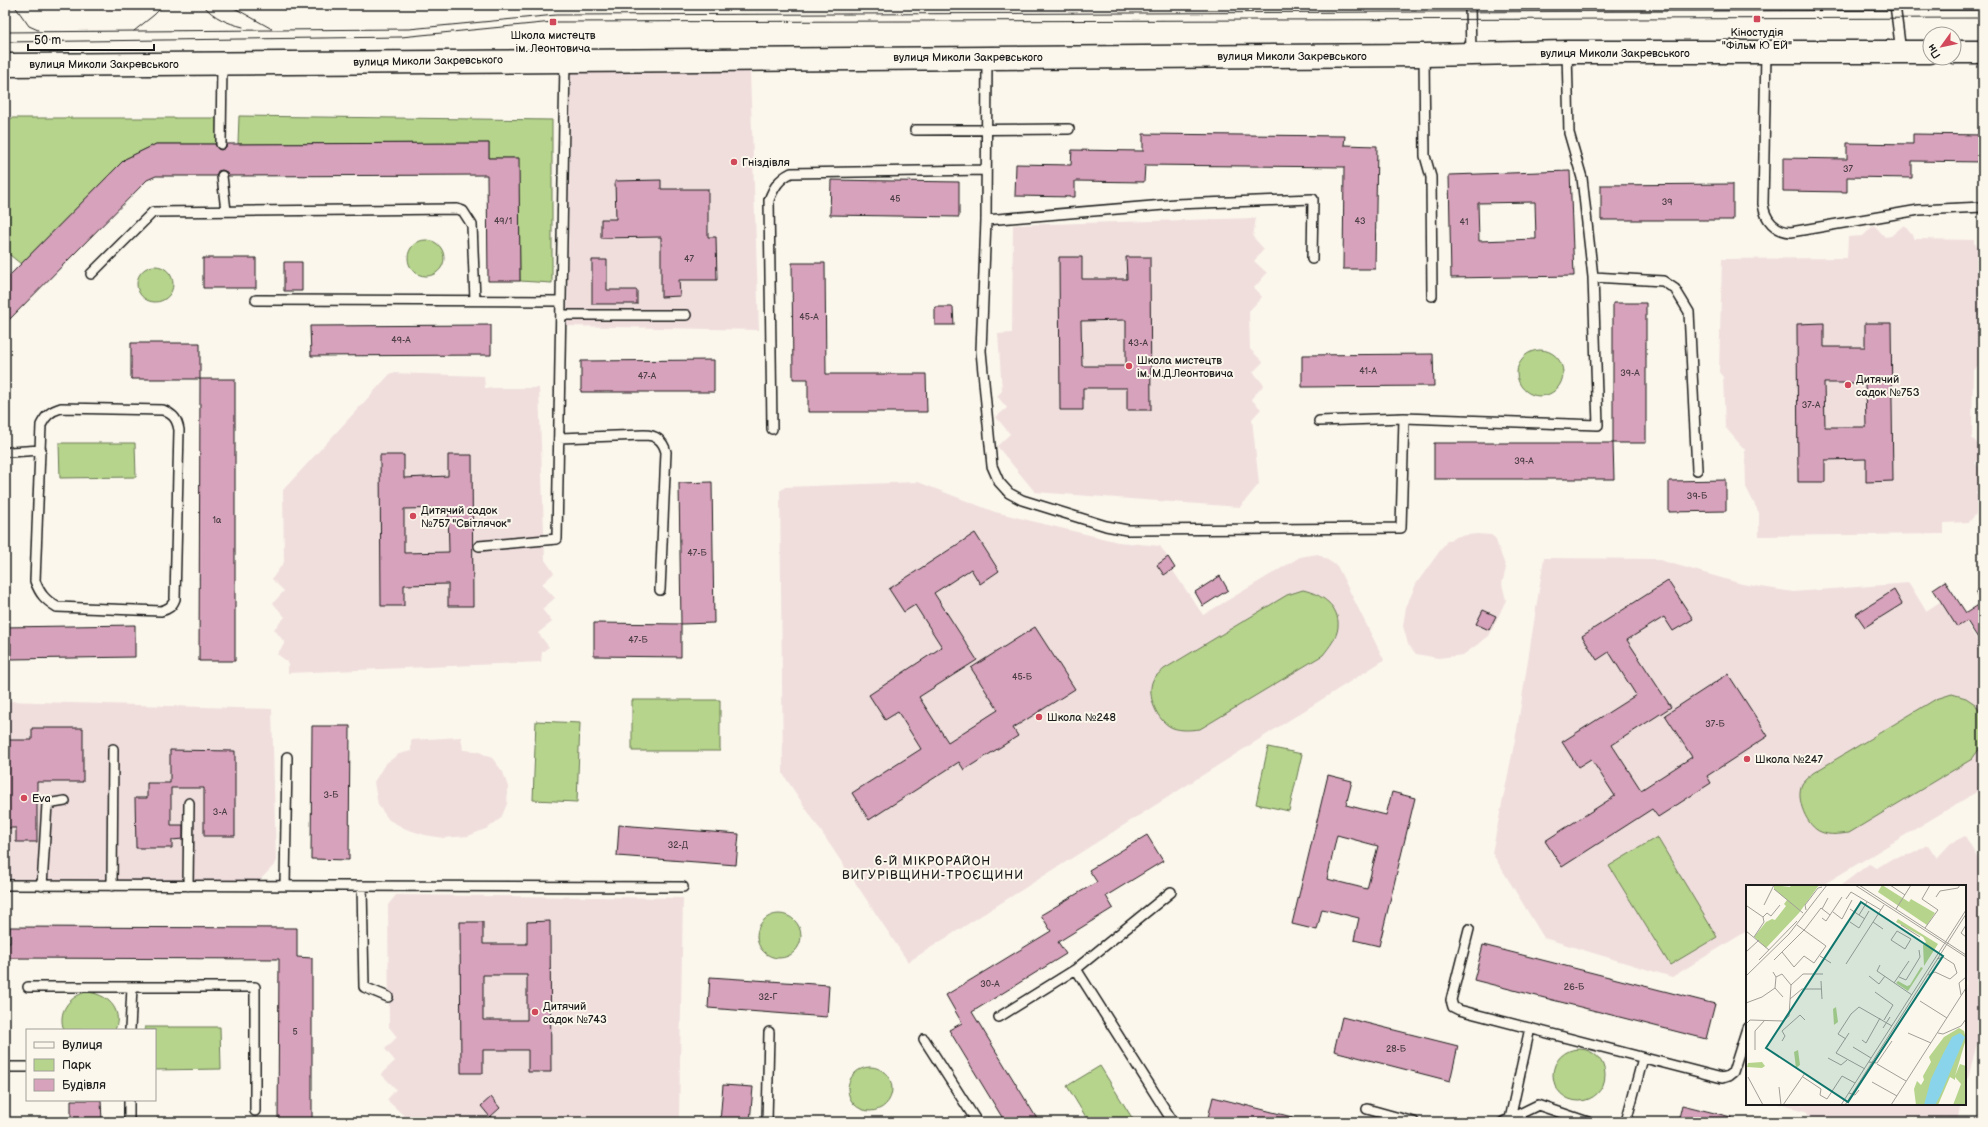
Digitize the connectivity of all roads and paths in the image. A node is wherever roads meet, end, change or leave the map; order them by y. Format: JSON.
{"nodes":[{"id":1,"x":1470,"y":5,"type":"edge"},
{"id":2,"x":1895,"y":5,"type":"edge"},
{"id":3,"x":1567,"y":52,"type":"junction"},
{"id":4,"x":1901,"y":52,"type":"junction"},
{"id":5,"x":1922,"y":52,"type":"edge"},
{"id":6,"x":1962,"y":52,"type":"edge"},
{"id":7,"x":1983,"y":52,"type":"edge"},
{"id":8,"x":1766,"y":53,"type":"junction"},
{"id":9,"x":1471,"y":54,"type":"junction"},
{"id":10,"x":1424,"y":55,"type":"junction"},
{"id":11,"x":986,"y":57,"type":"junction"},
{"id":12,"x":565,"y":60,"type":"junction"},
{"id":13,"x":222,"y":63,"type":"junction"},
{"id":14,"x":5,"y":64,"type":"edge"},
{"id":15,"x":915,"y":130,"type":"dead end"},
{"id":16,"x":986,"y":130,"type":"junction"},
{"id":17,"x":1069,"y":130,"type":"dead end"},
{"id":18,"x":221,"y":144,"type":"dead end"},
{"id":19,"x":986,"y":170,"type":"junction"},
{"id":20,"x":222,"y":176,"type":"dead end"},
{"id":21,"x":1983,"y":207,"type":"edge"},
{"id":22,"x":226,"y":211,"type":"junction"},
{"id":23,"x":986,"y":220,"type":"junction"},
{"id":24,"x":1312,"y":259,"type":"dead end"},
{"id":25,"x":91,"y":274,"type":"dead end"},
{"id":26,"x":1593,"y":277,"type":"junction"},
{"id":27,"x":1432,"y":296,"type":"dead end"},
{"id":28,"x":256,"y":300,"type":"dead end"},
{"id":29,"x":475,"y":300,"type":"junction"},
{"id":30,"x":561,"y":301,"type":"junction"},
{"id":31,"x":560,"y":315,"type":"junction"},
{"id":32,"x":686,"y":315,"type":"dead end"},
{"id":33,"x":1404,"y":418,"type":"junction"},
{"id":34,"x":1319,"y":421,"type":"dead end"},
{"id":35,"x":772,"y":429,"type":"dead end"},
{"id":36,"x":558,"y":438,"type":"junction"},
{"id":37,"x":41,"y":450,"type":"junction"},
{"id":38,"x":10,"y":452,"type":"dead end"},
{"id":39,"x":1697,"y":470,"type":"dead end"},
{"id":40,"x":479,"y":546,"type":"dead end"},
{"id":41,"x":660,"y":590,"type":"dead end"},
{"id":42,"x":113,"y":749,"type":"dead end"},
{"id":43,"x":287,"y":757,"type":"dead end"},
{"id":44,"x":65,"y":801,"type":"dead end"},
{"id":45,"x":189,"y":803,"type":"dead end"},
{"id":46,"x":5,"y":885,"type":"edge"},
{"id":47,"x":42,"y":886,"type":"junction"},
{"id":48,"x":112,"y":886,"type":"junction"},
{"id":49,"x":188,"y":886,"type":"junction"},
{"id":50,"x":285,"y":886,"type":"junction"},
{"id":51,"x":362,"y":886,"type":"junction"},
{"id":52,"x":683,"y":887,"type":"dead end"},
{"id":53,"x":1170,"y":892,"type":"dead end"},
{"id":54,"x":1469,"y":929,"type":"dead end"},
{"id":55,"x":1076,"y":969,"type":"junction"},
{"id":56,"x":132,"y":987,"type":"junction"},
{"id":57,"x":28,"y":988,"type":"dead end"},
{"id":58,"x":388,"y":997,"type":"dead end"},
{"id":59,"x":999,"y":1017,"type":"dead end"},
{"id":60,"x":1530,"y":1028,"type":"junction"},
{"id":61,"x":130,"y":1029,"type":"edge"},
{"id":62,"x":1746,"y":1031,"type":"edge"},
{"id":63,"x":769,"y":1032,"type":"dead end"},
{"id":64,"x":924,"y":1039,"type":"dead end"},
{"id":65,"x":1643,"y":1058,"type":"junction"},
{"id":66,"x":5,"y":1067,"type":"edge"},
{"id":67,"x":26,"y":1067,"type":"edge"},
{"id":68,"x":130,"y":1101,"type":"edge"},
{"id":69,"x":1367,"y":1109,"type":"dead end"},
{"id":70,"x":255,"y":1112,"type":"dead end"},
{"id":71,"x":1506,"y":1120,"type":"edge"},
{"id":72,"x":130,"y":1122,"type":"edge"},
{"id":73,"x":767,"y":1122,"type":"edge"},
{"id":74,"x":977,"y":1122,"type":"edge"},
{"id":75,"x":1173,"y":1122,"type":"edge"},
{"id":76,"x":1414,"y":1122,"type":"edge"},
{"id":77,"x":1588,"y":1122,"type":"edge"},
{"id":78,"x":1626,"y":1122,"type":"edge"}],
"edges":[{"from":1,"to":9,"type":"lane"},
{"from":2,"to":4,"type":"lane"},
{"from":3,"to":8,"type":"street","name":"вулиця Миколи Закревського"},
{"from":3,"to":9,"type":"street","name":"вулиця Миколи Закревського"},
{"from":3,"to":26,"type":"lane"},
{"from":4,"to":5,"type":"street","name":"вулиця Миколи Закревського"},
{"from":4,"to":8,"type":"street","name":"вулиця Миколи Закревського"},
{"from":6,"to":7,"type":"street"},
{"from":8,"to":21,"type":"lane"},
{"from":9,"to":10,"type":"street","name":"вулиця Миколи Закревського"},
{"from":10,"to":11,"type":"street","name":"вулиця Миколи Закревського"},
{"from":10,"to":27,"type":"lane"},
{"from":11,"to":12,"type":"street","name":"вулиця Миколи Закревського"},
{"from":11,"to":16,"type":"lane"},
{"from":12,"to":13,"type":"street","name":"вулиця Миколи Закревського"},
{"from":12,"to":30,"type":"lane"},
{"from":13,"to":14,"type":"street","name":"вулиця Миколи Закревського"},
{"from":13,"to":18,"type":"lane"},
{"from":15,"to":16,"type":"lane"},
{"from":16,"to":17,"type":"lane"},
{"from":16,"to":19,"type":"lane"},
{"from":19,"to":23,"type":"lane"},
{"from":19,"to":35,"type":"lane"},
{"from":20,"to":22,"type":"lane"},
{"from":22,"to":25,"type":"lane"},
{"from":22,"to":29,"type":"lane"},
{"from":23,"to":24,"type":"lane"},
{"from":23,"to":33,"type":"lane"},
{"from":26,"to":33,"type":"lane"},
{"from":26,"to":39,"type":"lane"},
{"from":28,"to":29,"type":"lane"},
{"from":29,"to":30,"type":"lane"},
{"from":30,"to":31,"type":"lane"},
{"from":31,"to":32,"type":"lane"},
{"from":31,"to":36,"type":"lane"},
{"from":33,"to":34,"type":"lane"},
{"from":36,"to":40,"type":"lane"},
{"from":36,"to":41,"type":"lane"},
{"from":37,"to":37,"type":"lane"},
{"from":37,"to":38,"type":"lane"},
{"from":42,"to":48,"type":"lane"},
{"from":43,"to":50,"type":"lane"},
{"from":44,"to":47,"type":"lane"},
{"from":45,"to":49,"type":"lane"},
{"from":46,"to":47,"type":"lane"},
{"from":47,"to":48,"type":"lane"},
{"from":48,"to":49,"type":"lane"},
{"from":49,"to":50,"type":"lane"},
{"from":50,"to":51,"type":"lane"},
{"from":51,"to":52,"type":"lane"},
{"from":51,"to":58,"type":"lane"},
{"from":53,"to":55,"type":"lane"},
{"from":54,"to":60,"type":"lane"},
{"from":55,"to":59,"type":"lane"},
{"from":55,"to":75,"type":"lane"},
{"from":56,"to":57,"type":"lane"},
{"from":56,"to":61,"type":"lane"},
{"from":56,"to":70,"type":"lane"},
{"from":60,"to":65,"type":"lane"},
{"from":60,"to":71,"type":"lane"},
{"from":62,"to":65,"type":"lane"},
{"from":63,"to":73,"type":"lane"},
{"from":64,"to":74,"type":"lane"},
{"from":65,"to":78,"type":"lane"},
{"from":66,"to":67,"type":"lane"},
{"from":68,"to":72,"type":"lane"},
{"from":69,"to":76,"type":"lane"},
{"from":71,"to":77,"type":"lane"}]}
